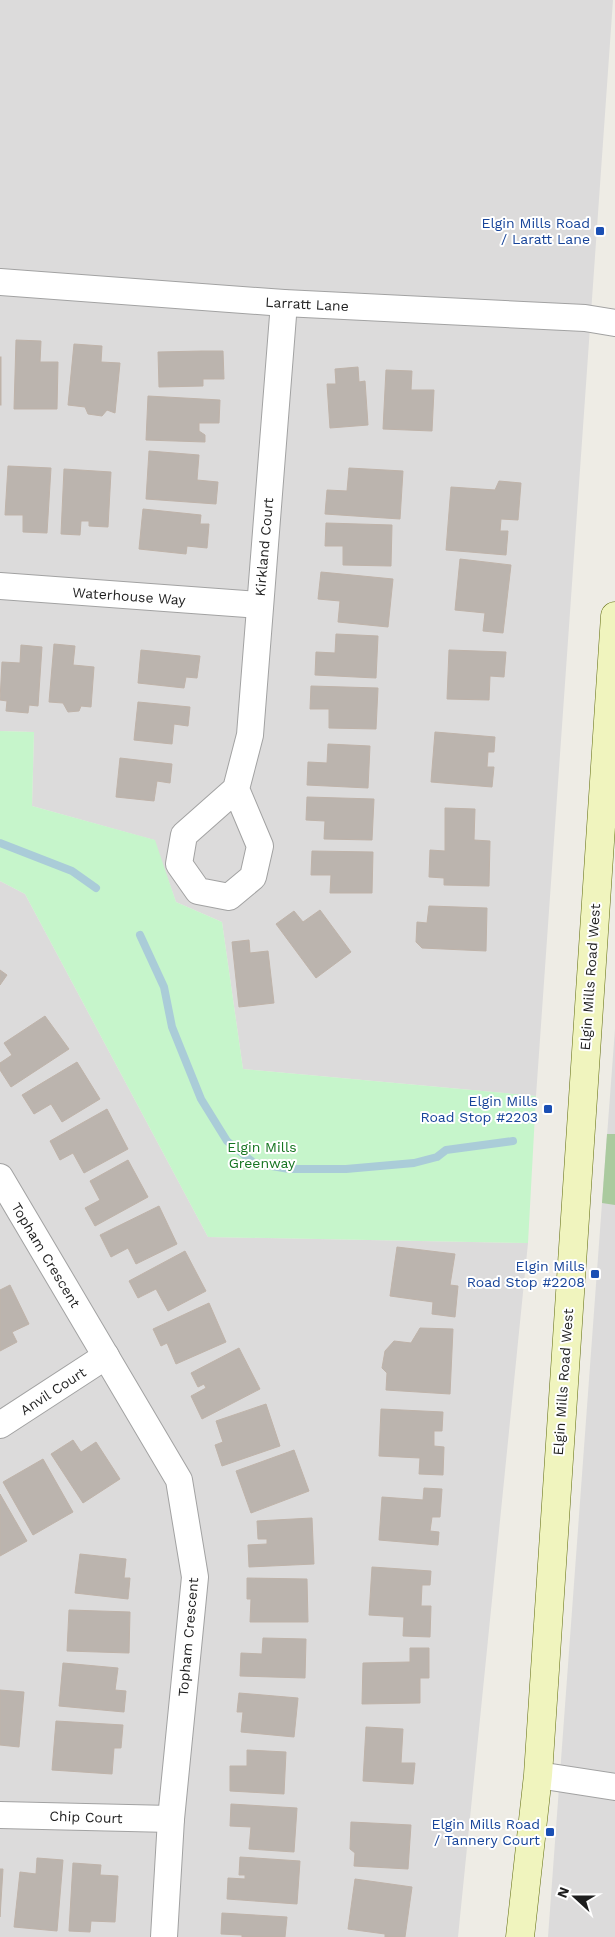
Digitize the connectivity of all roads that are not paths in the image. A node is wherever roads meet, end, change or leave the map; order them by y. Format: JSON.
{"nodes":[{"id":1,"x":0,"y":282,"type":"edge"},
{"id":2,"x":284,"y":303,"type":"junction"},
{"id":3,"x":615,"y":323,"type":"edge"},
{"id":4,"x":0,"y":586,"type":"edge"},
{"id":5,"x":259,"y":606,"type":"junction"},
{"id":6,"x":615,"y":616,"type":"edge"},
{"id":7,"x":236,"y":790,"type":"dead end"},
{"id":8,"x":0,"y":1177,"type":"edge"},
{"id":9,"x":106,"y":1356,"type":"junction"},
{"id":10,"x":0,"y":1425,"type":"edge"},
{"id":11,"x":538,"y":1775,"type":"junction"},
{"id":12,"x":615,"y":1787,"type":"edge"},
{"id":13,"x":0,"y":1815,"type":"edge"},
{"id":14,"x":171,"y":1819,"type":"junction"},
{"id":15,"x":164,"y":1937,"type":"edge"},
{"id":16,"x":520,"y":1937,"type":"edge"}],
"edges":[{"from":1,"to":2,"type":"street","name":"Larratt Lane"},
{"from":2,"to":3,"type":"street","name":"Larratt Lane"},
{"from":2,"to":5,"type":"street","name":"Kirkland Court"},
{"from":4,"to":5,"type":"street","name":"Waterhouse Way"},
{"from":5,"to":7,"type":"street","name":"Kirkland Court"},
{"from":6,"to":11,"type":"main road","name":"Elgin Mills Road West"},
{"from":8,"to":9,"type":"street","name":"Topham Crescent"},
{"from":9,"to":10,"type":"street","name":"Anvil Court"},
{"from":9,"to":14,"type":"street","name":"Topham Crescent"},
{"from":11,"to":12,"type":"street"},
{"from":11,"to":16,"type":"main road","name":"Elgin Mills Road West"},
{"from":13,"to":14,"type":"street","name":"Chip Court"},
{"from":14,"to":15,"type":"street","name":"Topham Crescent"}]}
